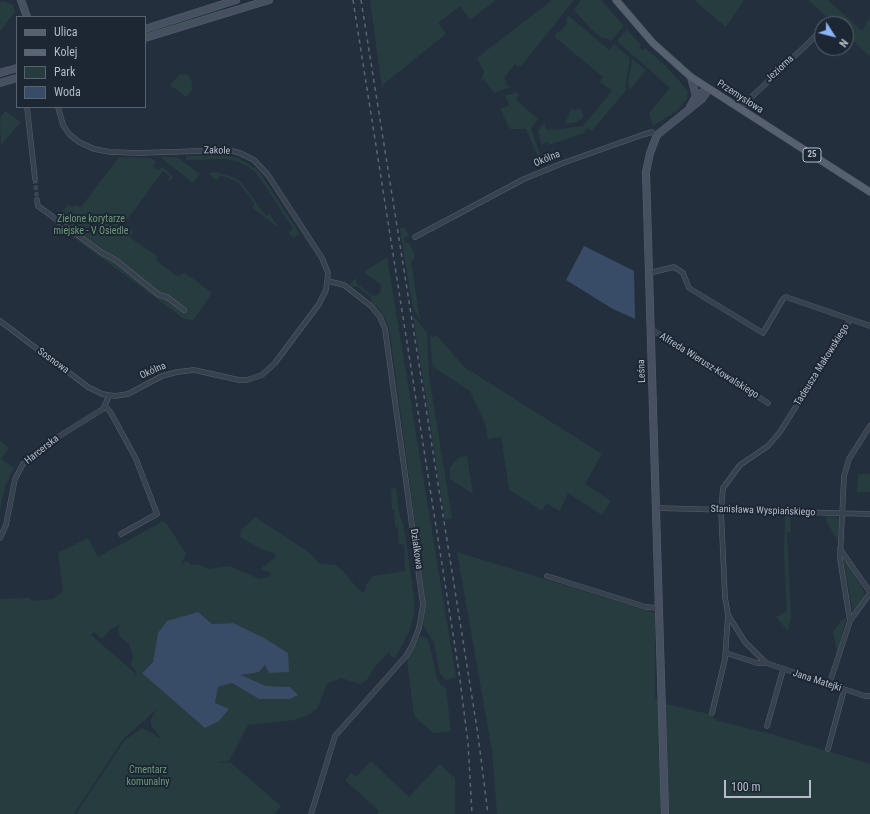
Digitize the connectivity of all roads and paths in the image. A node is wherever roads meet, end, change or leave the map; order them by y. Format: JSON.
{"nodes":[{"id":1,"x":21,"y":0,"type":"edge"},
{"id":2,"x":236,"y":0,"type":"edge"},
{"id":3,"x":269,"y":0,"type":"edge"},
{"id":4,"x":616,"y":0,"type":"edge"},
{"id":5,"x":27,"y":16,"type":"edge"},
{"id":6,"x":146,"y":29,"type":"edge"},
{"id":7,"x":146,"y":38,"type":"edge"},
{"id":8,"x":814,"y":38,"type":"edge"},
{"id":9,"x":16,"y":68,"type":"edge"},
{"id":10,"x":0,"y":73,"type":"edge"},
{"id":11,"x":691,"y":77,"type":"junction"},
{"id":12,"x":16,"y":78,"type":"edge"},
{"id":13,"x":0,"y":83,"type":"edge"},
{"id":14,"x":708,"y":89,"type":"junction"},
{"id":15,"x":696,"y":96,"type":"junction"},
{"id":16,"x":26,"y":108,"type":"edge"},
{"id":17,"x":58,"y":108,"type":"edge"},
{"id":18,"x":739,"y":109,"type":"junction"},
{"id":19,"x":688,"y":110,"type":"junction"},
{"id":20,"x":657,"y":135,"type":"junction"},
{"id":21,"x":35,"y":179,"type":"tunnel mouth"},
{"id":22,"x":870,"y":192,"type":"edge"},
{"id":23,"x":37,"y":200,"type":"tunnel mouth"},
{"id":24,"x":415,"y":236,"type":"dead end"},
{"id":25,"x":649,"y":273,"type":"junction"},
{"id":26,"x":328,"y":281,"type":"junction"},
{"id":27,"x":184,"y":310,"type":"dead end"},
{"id":28,"x":850,"y":320,"type":"junction"},
{"id":29,"x":0,"y":321,"type":"edge"},
{"id":30,"x":870,"y":326,"type":"edge"},
{"id":31,"x":650,"y":329,"type":"junction"},
{"id":32,"x":109,"y":396,"type":"junction"},
{"id":33,"x":768,"y":403,"type":"dead end"},
{"id":34,"x":105,"y":406,"type":"junction"},
{"id":35,"x":870,"y":426,"type":"edge"},
{"id":36,"x":656,"y":508,"type":"junction"},
{"id":37,"x":722,"y":510,"type":"junction"},
{"id":38,"x":842,"y":513,"type":"junction"},
{"id":39,"x":870,"y":514,"type":"edge"},
{"id":40,"x":121,"y":534,"type":"dead end"},
{"id":41,"x":0,"y":538,"type":"edge"},
{"id":42,"x":840,"y":549,"type":"junction"},
{"id":43,"x":547,"y":576,"type":"dead end"},
{"id":44,"x":870,"y":593,"type":"edge"},
{"id":45,"x":658,"y":608,"type":"junction"},
{"id":46,"x":728,"y":615,"type":"junction"},
{"id":47,"x":850,"y":621,"type":"junction"},
{"id":48,"x":726,"y":653,"type":"junction"},
{"id":49,"x":766,"y":663,"type":"junction"},
{"id":50,"x":783,"y":670,"type":"junction"},
{"id":51,"x":830,"y":685,"type":"junction"},
{"id":52,"x":844,"y":690,"type":"junction"},
{"id":53,"x":870,"y":696,"type":"edge"},
{"id":54,"x":712,"y":713,"type":"dead end"},
{"id":55,"x":767,"y":726,"type":"dead end"},
{"id":56,"x":828,"y":749,"type":"dead end"},
{"id":57,"x":311,"y":814,"type":"edge"},
{"id":58,"x":665,"y":814,"type":"edge"}],
"edges":[{"from":1,"to":5,"type":"street"},
{"from":2,"to":6,"type":"street"},
{"from":3,"to":7,"type":"street"},
{"from":4,"to":11,"type":"main road","name":"Przemysłowa","number":"25"},
{"from":8,"to":18,"type":"street","name":"Jeziorna"},
{"from":9,"to":10,"type":"street"},
{"from":11,"to":14,"type":"main road","name":"Przemysłowa","number":"25"},
{"from":11,"to":15,"type":"street"},
{"from":12,"to":13,"type":"street"},
{"from":14,"to":15,"type":"street"},
{"from":14,"to":18,"type":"main road","name":"Przemysłowa","number":"25"},
{"from":14,"to":19,"type":"street"},
{"from":15,"to":19,"type":"street"},
{"from":16,"to":21,"type":"street"},
{"from":17,"to":26,"type":"street","name":"Zakole"},
{"from":18,"to":22,"type":"main road","name":"Przemysłowa","number":"25"},
{"from":19,"to":20,"type":"street"},
{"from":20,"to":24,"type":"street","name":"Okólna"},
{"from":20,"to":25,"type":"street","name":"Leśna"},
{"from":23,"to":27,"type":"street"},
{"from":25,"to":28,"type":"street","name":"Tadeusza Makowskiego"},
{"from":25,"to":31,"type":"street","name":"Leśna"},
{"from":26,"to":32,"type":"street","name":"Okólna"},
{"from":26,"to":57,"type":"street","name":"Działkowa"},
{"from":28,"to":30,"type":"street"},
{"from":28,"to":37,"type":"street","name":"Tadeusza Makowskiego"},
{"from":29,"to":32,"type":"street","name":"Sosnowa"},
{"from":31,"to":33,"type":"street","name":"Alfreda Wierusz-Kowalskiego"},
{"from":31,"to":36,"type":"street","name":"Leśna"},
{"from":32,"to":34,"type":"street"},
{"from":34,"to":40,"type":"street"},
{"from":34,"to":41,"type":"street","name":"Harcerska"},
{"from":35,"to":38,"type":"street"},
{"from":36,"to":37,"type":"street","name":"Stanisława Wyspiańskiego"},
{"from":36,"to":45,"type":"street","name":"Leśna"},
{"from":37,"to":38,"type":"street","name":"Stanisława Wyspiańskiego"},
{"from":37,"to":46,"type":"street","name":"Jana Matejki"},
{"from":38,"to":39,"type":"street","name":"Stanisława Wyspiańskiego"},
{"from":38,"to":42,"type":"street"},
{"from":42,"to":44,"type":"street"},
{"from":42,"to":47,"type":"street"},
{"from":43,"to":45,"type":"street"},
{"from":44,"to":47,"type":"street"},
{"from":45,"to":58,"type":"street","name":"Leśna"},
{"from":46,"to":48,"type":"street","name":"Jana Matejki"},
{"from":46,"to":49,"type":"street","name":"Jana Matejki"},
{"from":47,"to":51,"type":"street"},
{"from":48,"to":49,"type":"street","name":"Jana Matejki"},
{"from":48,"to":54,"type":"street"},
{"from":49,"to":50,"type":"street","name":"Jana Matejki"},
{"from":50,"to":51,"type":"street","name":"Jana Matejki"},
{"from":50,"to":55,"type":"street"},
{"from":51,"to":52,"type":"street","name":"Jana Matejki"},
{"from":52,"to":53,"type":"street","name":"Jana Matejki"},
{"from":52,"to":56,"type":"street"}]}
